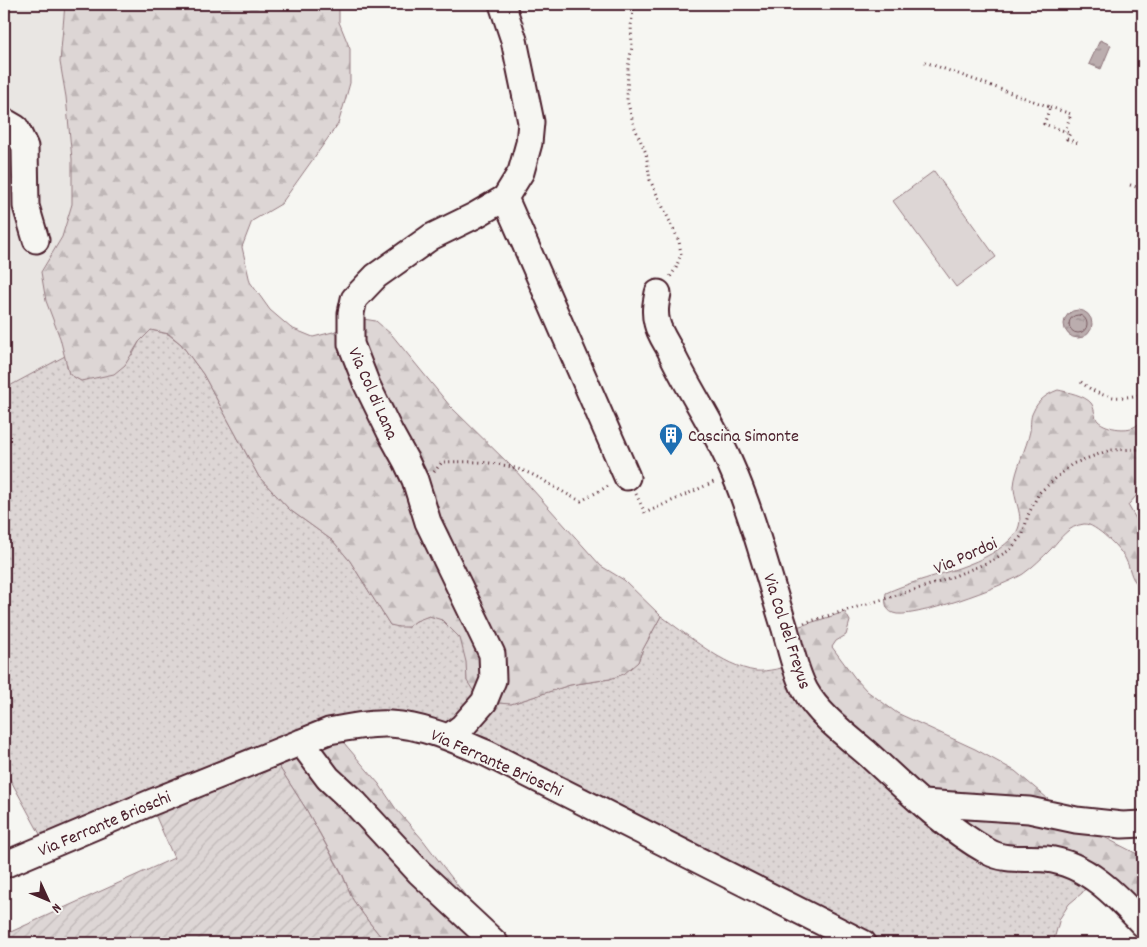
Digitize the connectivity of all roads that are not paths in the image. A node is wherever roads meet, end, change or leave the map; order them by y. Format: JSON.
{"nodes":[{"id":1,"x":502,"y":4,"type":"edge"},
{"id":2,"x":4,"y":120,"type":"edge"},
{"id":3,"x":505,"y":198,"type":"junction"},
{"id":4,"x":36,"y":240,"type":"dead end"},
{"id":5,"x":658,"y":293,"type":"road end"},
{"id":6,"x":627,"y":476,"type":"road end"},
{"id":7,"x":449,"y":737,"type":"junction"},
{"id":8,"x":300,"y":742,"type":"junction"},
{"id":9,"x":923,"y":803,"type":"junction"},
{"id":10,"x":1143,"y":824,"type":"edge"},
{"id":11,"x":4,"y":865,"type":"edge"},
{"id":12,"x":1143,"y":924,"type":"edge"},
{"id":13,"x":495,"y":943,"type":"edge"},
{"id":14,"x":863,"y":943,"type":"edge"}],
"edges":[{"from":1,"to":3,"type":"street","name":"Via Col di Lana"},
{"from":2,"to":4,"type":"street"},
{"from":3,"to":6,"type":"street"},
{"from":3,"to":7,"type":"street","name":"Via Col di Lana"},
{"from":5,"to":9,"type":"street","name":"Via Col del Freyus"},
{"from":7,"to":8,"type":"street","name":"Via Ferrante Brioschi"},
{"from":7,"to":14,"type":"street","name":"Via Ferrante Brioschi"},
{"from":8,"to":11,"type":"street","name":"Via Ferrante Brioschi"},
{"from":8,"to":13,"type":"street"},
{"from":9,"to":10,"type":"street"},
{"from":9,"to":12,"type":"street","name":"Via Col del Freyus"}]}
